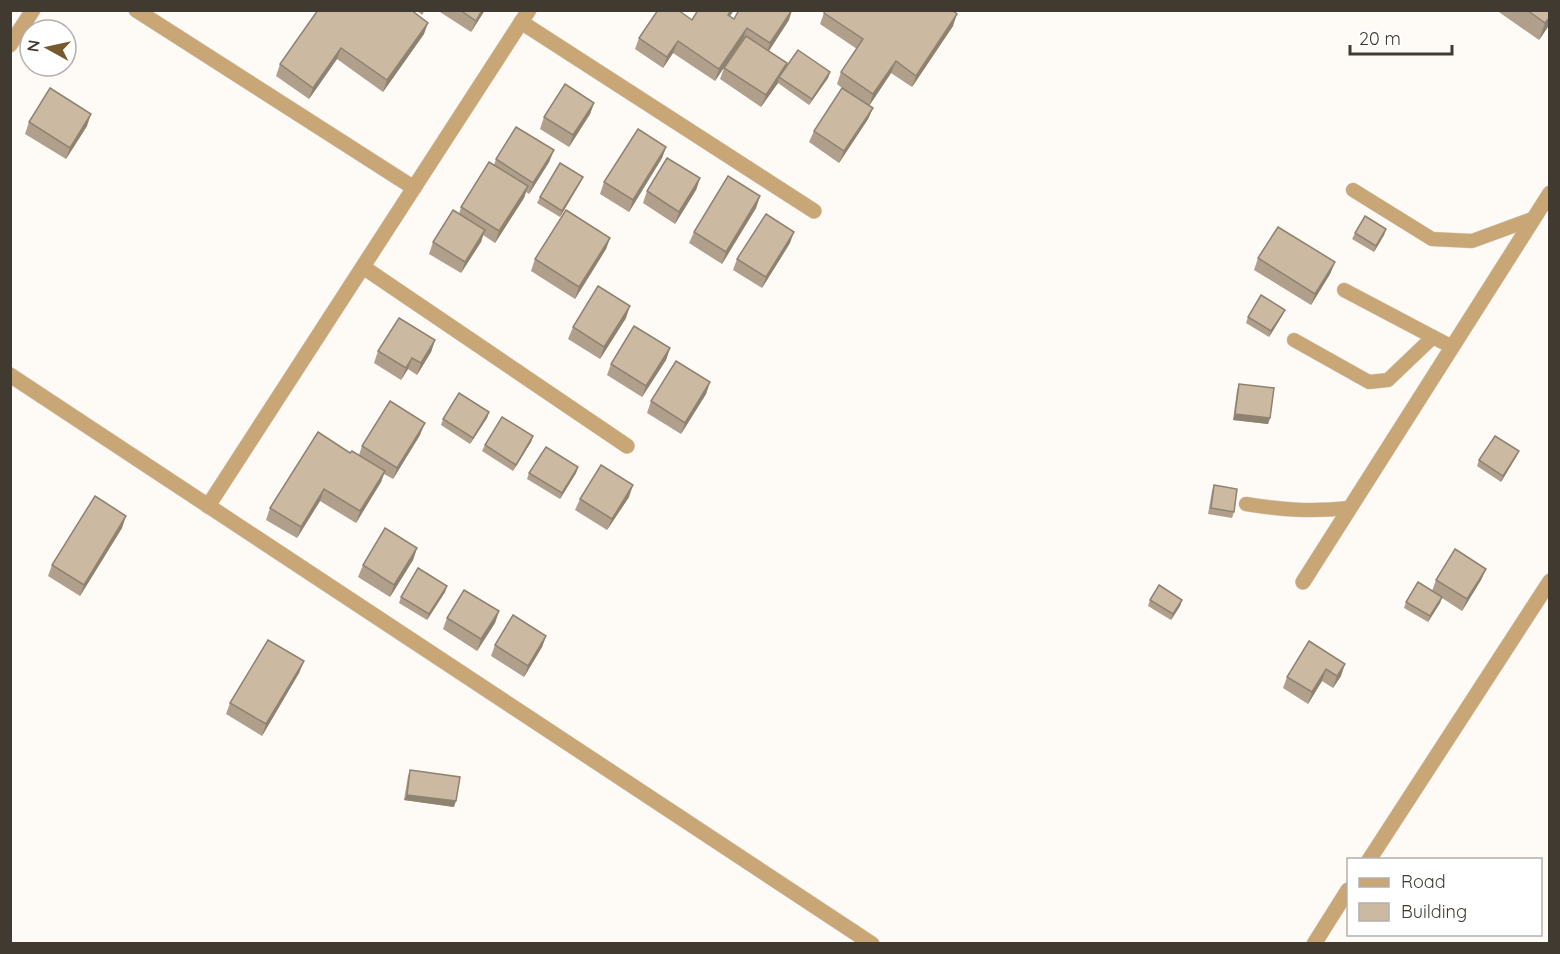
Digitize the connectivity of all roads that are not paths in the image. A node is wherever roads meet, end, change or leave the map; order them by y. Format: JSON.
{"nodes":[{"id":1,"x":33,"y":10,"type":"edge"},
{"id":2,"x":136,"y":10,"type":"edge"},
{"id":3,"x":525,"y":16,"type":"edge"},
{"id":4,"x":10,"y":45,"type":"edge"},
{"id":5,"x":414,"y":188,"type":"junction"},
{"id":6,"x":1353,"y":190,"type":"dead end"},
{"id":7,"x":1550,"y":193,"type":"edge"},
{"id":8,"x":814,"y":211,"type":"dead end"},
{"id":9,"x":1532,"y":219,"type":"junction"},
{"id":10,"x":363,"y":267,"type":"junction"},
{"id":11,"x":1344,"y":290,"type":"dead end"},
{"id":12,"x":1433,"y":337,"type":"junction"},
{"id":13,"x":1294,"y":340,"type":"dead end"},
{"id":14,"x":1452,"y":347,"type":"junction"},
{"id":15,"x":10,"y":375,"type":"edge"},
{"id":16,"x":627,"y":446,"type":"dead end"},
{"id":17,"x":1246,"y":504,"type":"dead end"},
{"id":18,"x":208,"y":506,"type":"junction"},
{"id":19,"x":1349,"y":508,"type":"junction"},
{"id":20,"x":1550,"y":580,"type":"edge"},
{"id":21,"x":1302,"y":582,"type":"dead end"},
{"id":22,"x":1369,"y":858,"type":"edge"},
{"id":23,"x":1347,"y":892,"type":"edge"},
{"id":24,"x":872,"y":944,"type":"edge"},
{"id":25,"x":1314,"y":944,"type":"edge"}],
"edges":[{"from":1,"to":4,"type":"street"},
{"from":2,"to":5,"type":"street"},
{"from":3,"to":5,"type":"street"},
{"from":3,"to":8,"type":"street"},
{"from":5,"to":10,"type":"street"},
{"from":6,"to":9,"type":"lane"},
{"from":7,"to":9,"type":"street"},
{"from":9,"to":14,"type":"street"},
{"from":10,"to":16,"type":"street"},
{"from":10,"to":18,"type":"street"},
{"from":11,"to":12,"type":"lane"},
{"from":12,"to":13,"type":"lane"},
{"from":12,"to":14,"type":"lane"},
{"from":14,"to":19,"type":"street"},
{"from":15,"to":18,"type":"street"},
{"from":17,"to":19,"type":"lane"},
{"from":18,"to":24,"type":"street"},
{"from":19,"to":21,"type":"street"},
{"from":20,"to":22,"type":"street"},
{"from":23,"to":25,"type":"street"}]}
